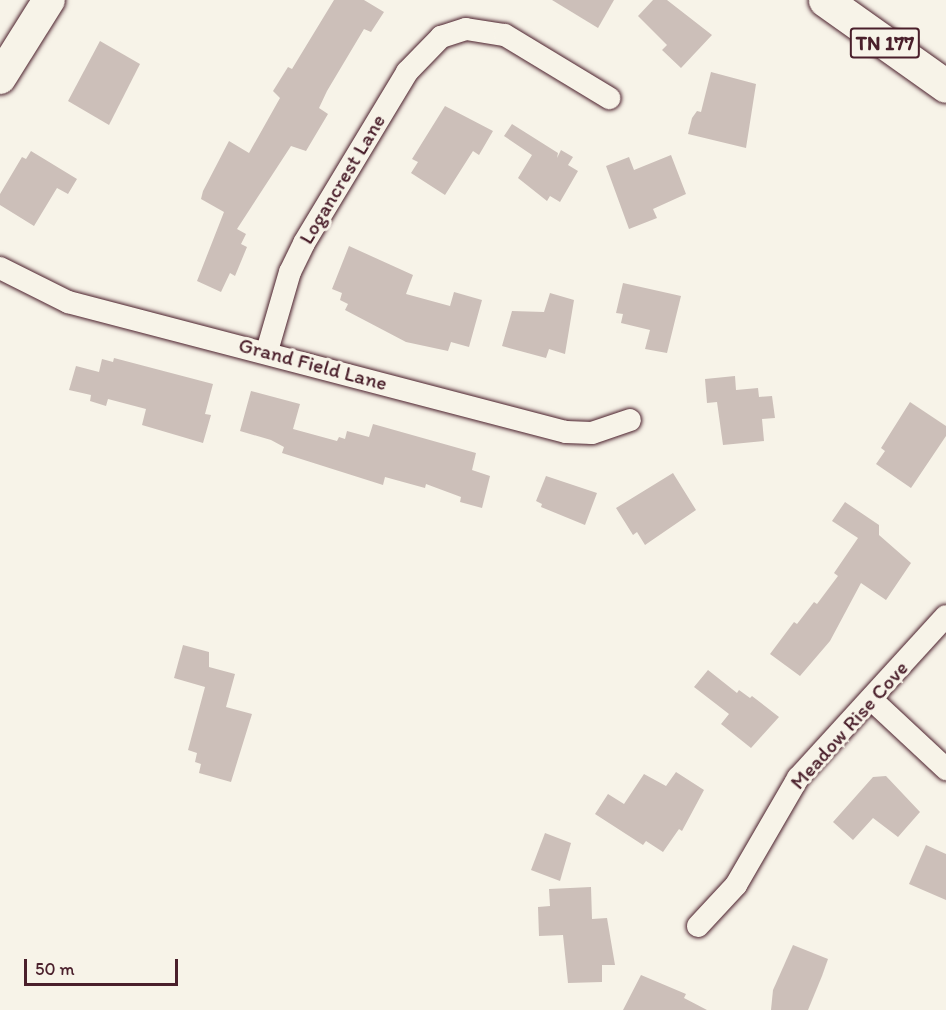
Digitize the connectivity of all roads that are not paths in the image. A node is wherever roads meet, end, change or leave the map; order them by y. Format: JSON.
{"nodes":[{"id":1,"x":49,"y":0,"type":"edge"},
{"id":2,"x":825,"y":0,"type":"edge"},
{"id":3,"x":0,"y":78,"type":"edge"},
{"id":4,"x":946,"y":86,"type":"edge"},
{"id":5,"x":609,"y":98,"type":"dead end"},
{"id":6,"x":0,"y":268,"type":"edge"},
{"id":7,"x":267,"y":351,"type":"junction"},
{"id":8,"x":630,"y":420,"type":"dead end"},
{"id":9,"x":946,"y":616,"type":"edge"},
{"id":10,"x":871,"y":699,"type":"junction"},
{"id":11,"x":946,"y":769,"type":"edge"},
{"id":12,"x":698,"y":926,"type":"dead end"}],
"edges":[{"from":1,"to":3,"type":"street"},
{"from":2,"to":4,"type":"main road","number":"TN 177"},
{"from":5,"to":7,"type":"street","name":"Logancrest Lane"},
{"from":6,"to":7,"type":"street","name":"Grand Field Lane"},
{"from":7,"to":8,"type":"street","name":"Grand Field Lane"},
{"from":9,"to":10,"type":"street","name":"Meadow Rise Cove"},
{"from":10,"to":11,"type":"street"},
{"from":10,"to":12,"type":"street","name":"Meadow Rise Cove"}]}
